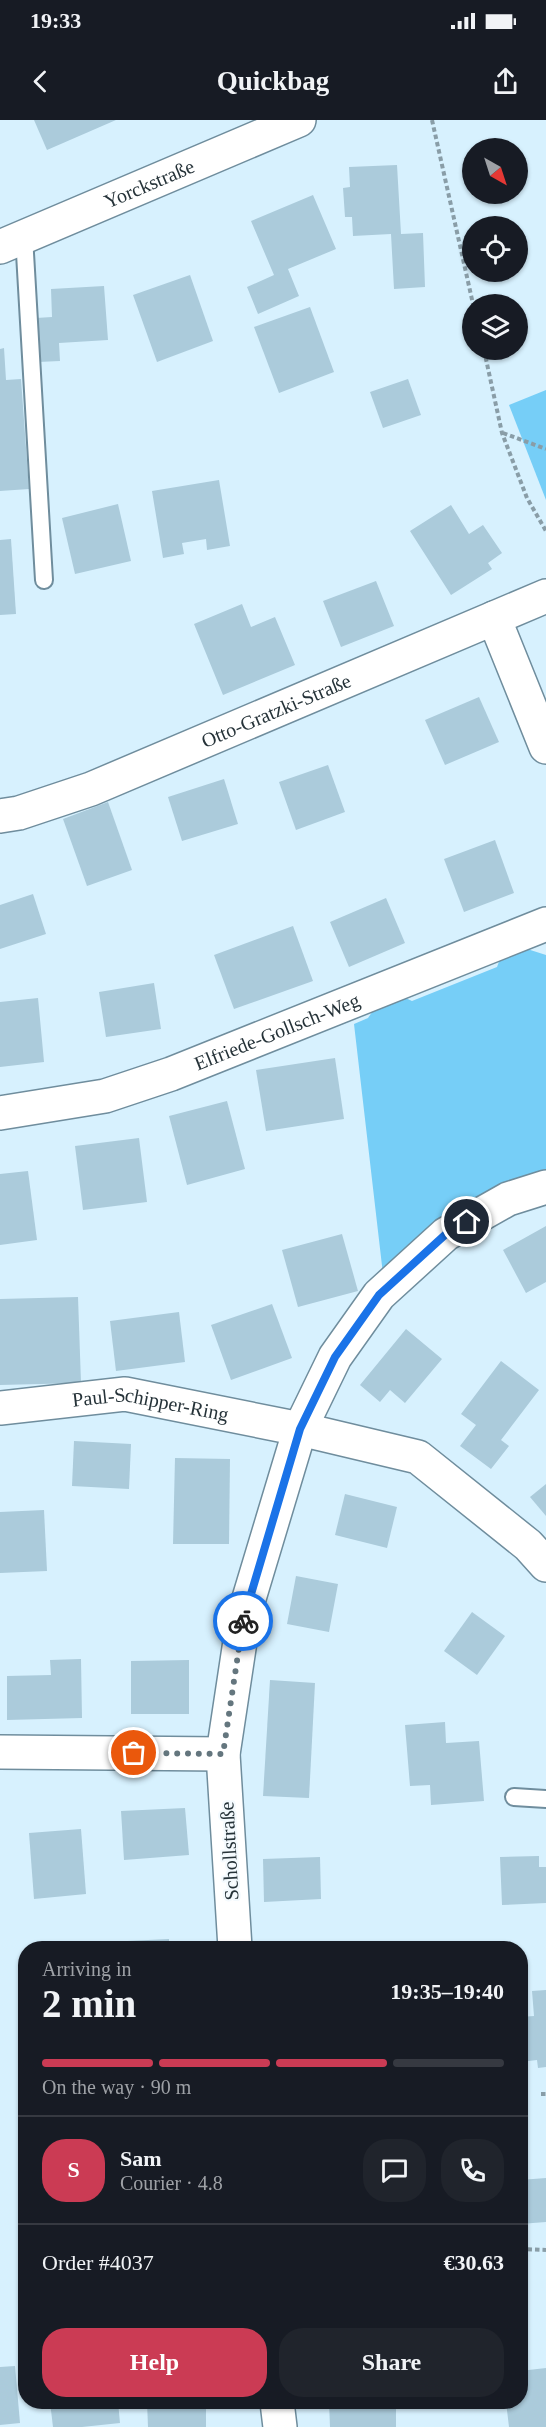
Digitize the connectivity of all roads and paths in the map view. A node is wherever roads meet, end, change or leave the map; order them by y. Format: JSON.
{"nodes":[{"id":1,"x":299,"y":120,"type":"edge"},
{"id":2,"x":432,"y":120,"type":"edge"},
{"id":3,"x":12,"y":242,"type":"edge"},
{"id":4,"x":472,"y":294,"type":"edge"},
{"id":5,"x":486,"y":360,"type":"edge"},
{"id":6,"x":502,"y":433,"type":"junction"},
{"id":7,"x":546,"y":449,"type":"edge"},
{"id":8,"x":546,"y":531,"type":"edge"},
{"id":9,"x":44,"y":580,"type":"dead end"},
{"id":10,"x":546,"y":596,"type":"edge"},
{"id":11,"x":494,"y":618,"type":"junction"},
{"id":12,"x":546,"y":747,"type":"edge"},
{"id":13,"x":0,"y":816,"type":"edge"},
{"id":14,"x":546,"y":924,"type":"edge"},
{"id":15,"x":0,"y":1113,"type":"edge"},
{"id":16,"x":546,"y":1187,"type":"edge"},
{"id":17,"x":0,"y":1408,"type":"edge"},
{"id":18,"x":300,"y":1429,"type":"junction"},
{"id":19,"x":546,"y":1565,"type":"edge"},
{"id":20,"x":0,"y":1752,"type":"edge"},
{"id":21,"x":223,"y":1754,"type":"junction"},
{"id":22,"x":514,"y":1797,"type":"dead end"},
{"id":23,"x":546,"y":1799,"type":"edge"},
{"id":24,"x":235,"y":1941,"type":"edge"},
{"id":25,"x":528,"y":2249,"type":"edge"},
{"id":26,"x":546,"y":2250,"type":"edge"},
{"id":27,"x":278,"y":2409,"type":"edge"},
{"id":28,"x":280,"y":2427,"type":"edge"}],
"edges":[{"from":1,"to":3,"type":"street","name":"Yorckstraße"},
{"from":2,"to":4,"type":"path"},
{"from":3,"to":9,"type":"lane"},
{"from":5,"to":6,"type":"path"},
{"from":6,"to":7,"type":"path"},
{"from":6,"to":8,"type":"path"},
{"from":10,"to":11,"type":"street","name":"Otto-Gratzki-Straße"},
{"from":11,"to":12,"type":"street"},
{"from":11,"to":13,"type":"street","name":"Otto-Gratzki-Straße"},
{"from":14,"to":15,"type":"street","name":"Elfriede-Gollsch-Weg"},
{"from":16,"to":18,"type":"street"},
{"from":17,"to":18,"type":"street","name":"Paul-Schipper-Ring"},
{"from":18,"to":19,"type":"street","name":"Paul-Schipper-Ring"},
{"from":18,"to":21,"type":"street","name":"Schollstraße"},
{"from":20,"to":21,"type":"street"},
{"from":21,"to":24,"type":"street","name":"Schollstraße"},
{"from":22,"to":23,"type":"lane"},
{"from":25,"to":26,"type":"path"},
{"from":27,"to":28,"type":"street"}]}
